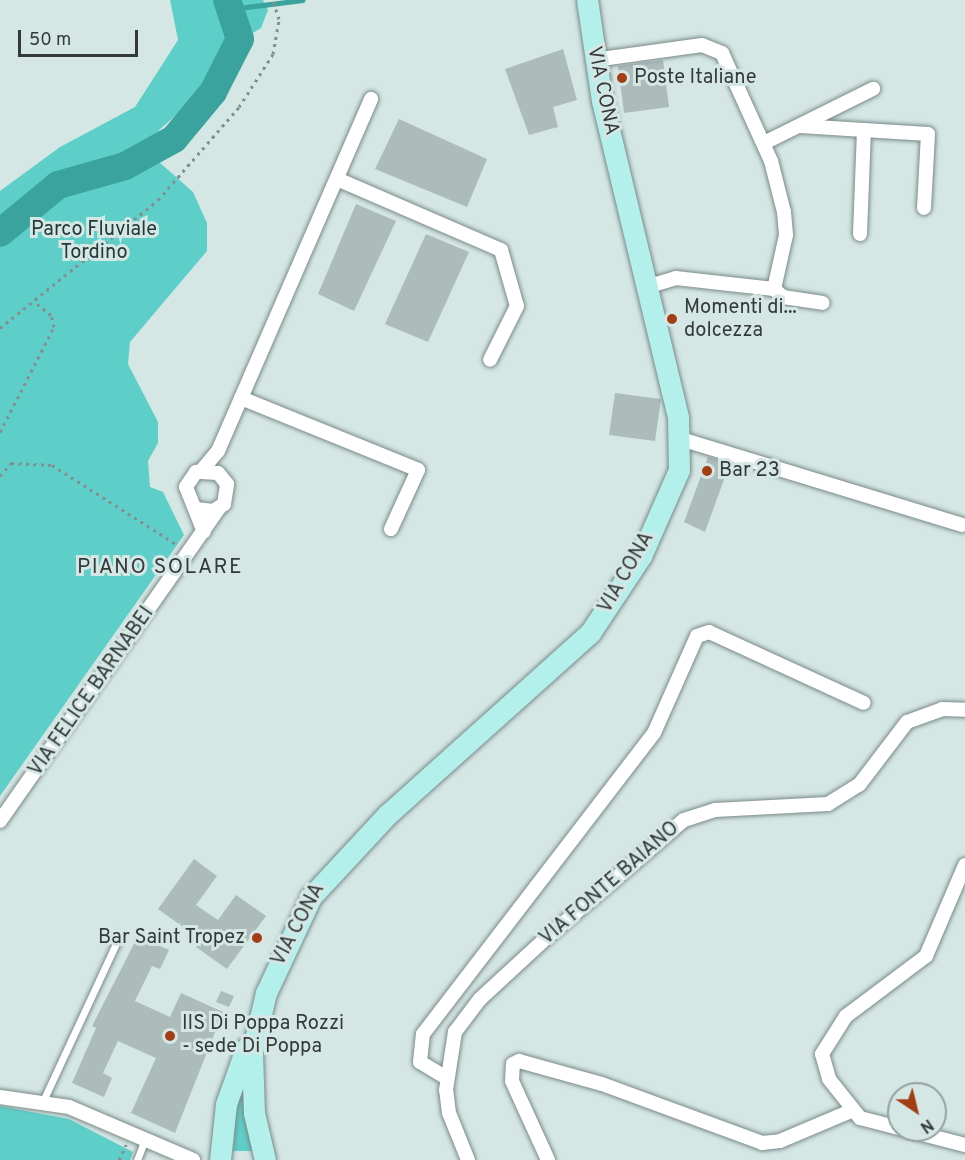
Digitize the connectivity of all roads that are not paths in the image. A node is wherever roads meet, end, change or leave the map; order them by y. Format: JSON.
{"nodes":[{"id":1,"x":587,"y":0,"type":"edge"},
{"id":2,"x":593,"y":53,"type":"junction"},
{"id":3,"x":873,"y":89,"type":"dead end"},
{"id":4,"x":371,"y":99,"type":"dead end"},
{"id":5,"x":800,"y":126,"type":"junction"},
{"id":6,"x":864,"y":130,"type":"junction"},
{"id":7,"x":764,"y":143,"type":"junction"},
{"id":8,"x":337,"y":179,"type":"junction"},
{"id":9,"x":924,"y":208,"type":"dead end"},
{"id":10,"x":860,"y":234,"type":"dead end"},
{"id":11,"x":646,"y":287,"type":"junction"},
{"id":12,"x":774,"y":289,"type":"junction"},
{"id":13,"x":823,"y":303,"type":"dead end"},
{"id":14,"x":490,"y":360,"type":"dead end"},
{"id":15,"x":242,"y":398,"type":"junction"},
{"id":16,"x":681,"y":439,"type":"junction"},
{"id":17,"x":218,"y":451,"type":"junction"},
{"id":18,"x":202,"y":470,"type":"junction"},
{"id":19,"x":218,"y":473,"type":"junction"},
{"id":20,"x":219,"y":508,"type":"junction"},
{"id":21,"x":196,"y":509,"type":"junction"},
{"id":22,"x":962,"y":525,"type":"dead end"},
{"id":23,"x":392,"y":529,"type":"dead end"},
{"id":24,"x":204,"y":532,"type":"junction"},
{"id":25,"x":864,"y":703,"type":"dead end"},
{"id":26,"x":965,"y":710,"type":"edge"},
{"id":27,"x":0,"y":821,"type":"edge"},
{"id":28,"x":965,"y":865,"type":"edge"},
{"id":29,"x":118,"y":937,"type":"dead end"},
{"id":30,"x":257,"y":1026,"type":"junction"},
{"id":31,"x":446,"y":1077,"type":"junction"},
{"id":32,"x":0,"y":1097,"type":"edge"},
{"id":33,"x":42,"y":1103,"type":"junction"},
{"id":34,"x":851,"y":1111,"type":"junction"},
{"id":35,"x":149,"y":1145,"type":"junction"},
{"id":36,"x":965,"y":1145,"type":"edge"},
{"id":37,"x":137,"y":1160,"type":"edge"},
{"id":38,"x":172,"y":1160,"type":"edge"},
{"id":39,"x":193,"y":1160,"type":"edge"},
{"id":40,"x":220,"y":1160,"type":"edge"},
{"id":41,"x":265,"y":1160,"type":"edge"},
{"id":42,"x":468,"y":1160,"type":"edge"},
{"id":43,"x":548,"y":1160,"type":"edge"}],
"edges":[{"from":1,"to":2,"type":"main road","name":"VIA CONA"},
{"from":2,"to":7,"type":"street"},
{"from":2,"to":11,"type":"main road","name":"VIA CONA"},
{"from":3,"to":5,"type":"street"},
{"from":4,"to":8,"type":"street"},
{"from":5,"to":6,"type":"street"},
{"from":5,"to":7,"type":"street"},
{"from":6,"to":9,"type":"street"},
{"from":6,"to":10,"type":"street"},
{"from":7,"to":12,"type":"street"},
{"from":8,"to":14,"type":"street"},
{"from":8,"to":15,"type":"street"},
{"from":11,"to":12,"type":"street"},
{"from":11,"to":16,"type":"main road","name":"VIA CONA"},
{"from":12,"to":13,"type":"street"},
{"from":15,"to":17,"type":"street"},
{"from":15,"to":23,"type":"street"},
{"from":16,"to":22,"type":"street"},
{"from":16,"to":30,"type":"main road","name":"VIA CONA"},
{"from":17,"to":18,"type":"street"},
{"from":17,"to":19,"type":"street"},
{"from":18,"to":19,"type":"street"},
{"from":18,"to":21,"type":"street"},
{"from":19,"to":20,"type":"street"},
{"from":20,"to":21,"type":"street"},
{"from":20,"to":24,"type":"street","name":"VIA FELICE BARNABEI"},
{"from":21,"to":24,"type":"street"},
{"from":24,"to":27,"type":"street","name":"VIA FELICE BARNABEI"},
{"from":25,"to":31,"type":"street"},
{"from":26,"to":31,"type":"street","name":"VIA FONTE BAIANO"},
{"from":28,"to":34,"type":"street"},
{"from":29,"to":33,"type":"lane"},
{"from":30,"to":40,"type":"main road","name":"VIA CONA"},
{"from":30,"to":41,"type":"main road","name":"VIA CONA"},
{"from":31,"to":42,"type":"street","name":"VIA FONTE BAIANO"},
{"from":32,"to":33,"type":"street"},
{"from":33,"to":35,"type":"street"},
{"from":34,"to":36,"type":"street"},
{"from":34,"to":43,"type":"street"},
{"from":35,"to":37,"type":"lane"},
{"from":35,"to":38,"type":"street"},
{"from":35,"to":39,"type":"street"}]}
